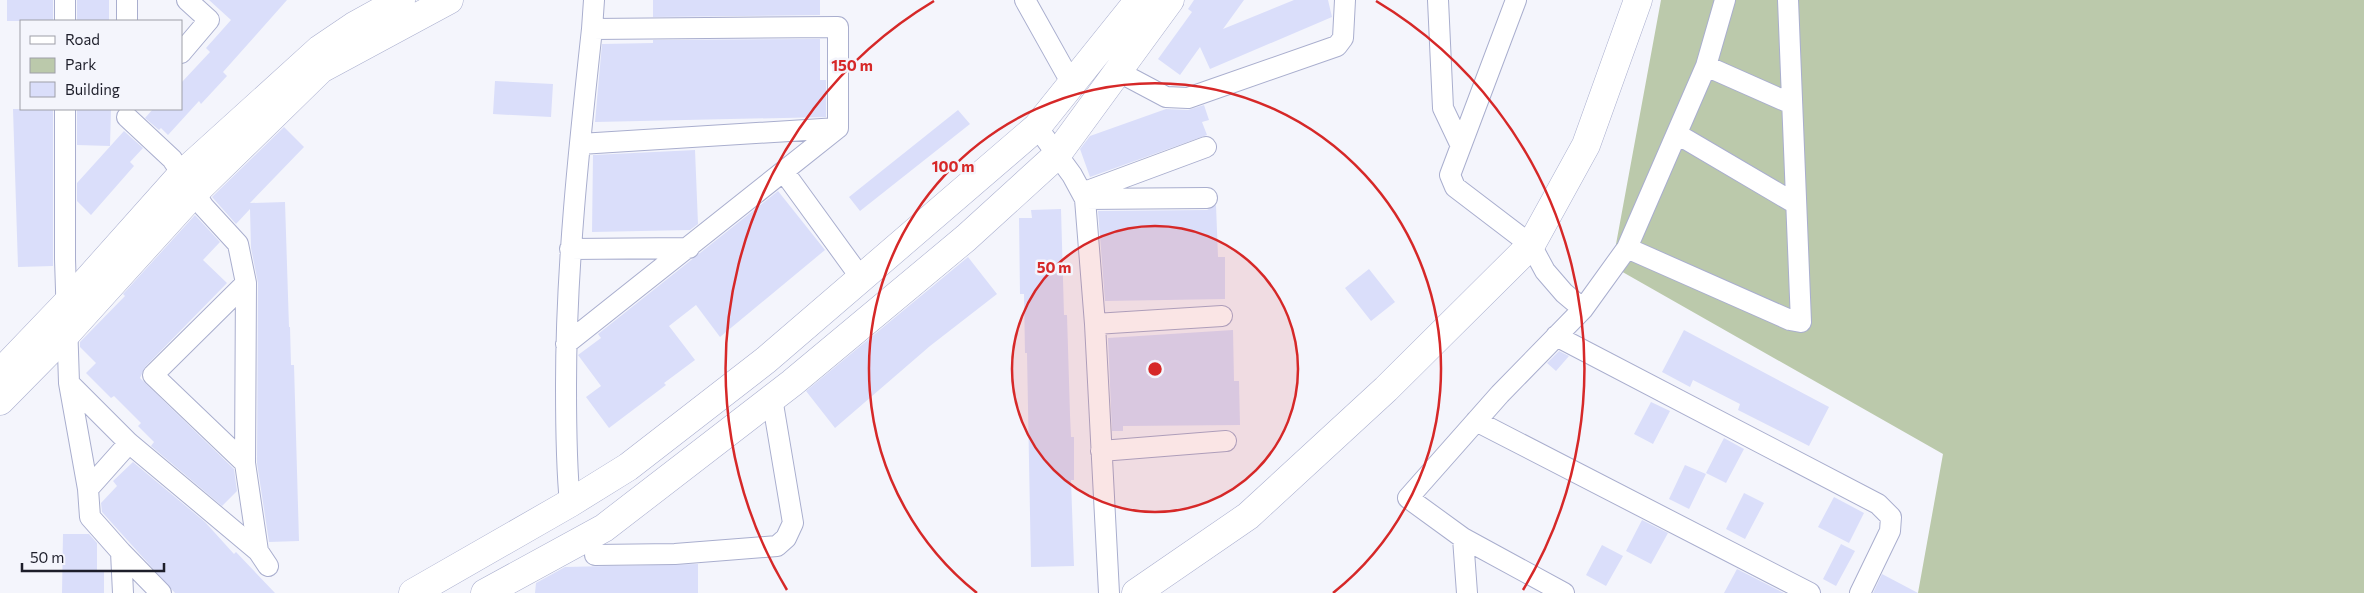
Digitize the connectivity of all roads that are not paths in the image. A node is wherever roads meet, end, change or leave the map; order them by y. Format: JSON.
{"nodes":[{"id":1,"x":65,"y":0,"type":"edge"},
{"id":2,"x":127,"y":0,"type":"edge"},
{"id":3,"x":187,"y":0,"type":"edge"},
{"id":4,"x":401,"y":0,"type":"edge"},
{"id":5,"x":449,"y":0,"type":"edge"},
{"id":6,"x":594,"y":0,"type":"edge"},
{"id":7,"x":1025,"y":0,"type":"edge"},
{"id":8,"x":1139,"y":0,"type":"edge"},
{"id":9,"x":1170,"y":0,"type":"edge"},
{"id":10,"x":1345,"y":0,"type":"edge"},
{"id":11,"x":1438,"y":0,"type":"edge"},
{"id":12,"x":1516,"y":0,"type":"edge"},
{"id":13,"x":1638,"y":0,"type":"edge"},
{"id":14,"x":1725,"y":0,"type":"edge"},
{"id":15,"x":1788,"y":0,"type":"edge"},
{"id":16,"x":65,"y":20,"type":"edge"},
{"id":17,"x":127,"y":20,"type":"edge"},
{"id":18,"x":592,"y":30,"type":"junction"},
{"id":19,"x":182,"y":52,"type":"edge"},
{"id":20,"x":1706,"y":66,"type":"junction"},
{"id":21,"x":1117,"y":71,"type":"junction"},
{"id":22,"x":1072,"y":84,"type":"junction"},
{"id":23,"x":1792,"y":104,"type":"junction"},
{"id":24,"x":65,"y":110,"type":"edge"},
{"id":25,"x":129,"y":112,"type":"edge"},
{"id":26,"x":1037,"y":127,"type":"junction"},
{"id":27,"x":838,"y":128,"type":"junction"},
{"id":28,"x":1677,"y":134,"type":"junction"},
{"id":29,"x":580,"y":144,"type":"junction"},
{"id":30,"x":1461,"y":146,"type":"junction"},
{"id":31,"x":1206,"y":147,"type":"dead end"},
{"id":32,"x":1056,"y":156,"type":"junction"},
{"id":33,"x":784,"y":172,"type":"junction"},
{"id":34,"x":188,"y":184,"type":"junction"},
{"id":35,"x":1084,"y":196,"type":"junction"},
{"id":36,"x":1207,"y":198,"type":"dead end"},
{"id":37,"x":1796,"y":204,"type":"junction"},
{"id":38,"x":1530,"y":245,"type":"junction"},
{"id":39,"x":689,"y":248,"type":"junction"},
{"id":40,"x":1627,"y":248,"type":"junction"},
{"id":41,"x":570,"y":249,"type":"junction"},
{"id":42,"x":861,"y":278,"type":"junction"},
{"id":43,"x":246,"y":283,"type":"junction"},
{"id":44,"x":67,"y":303,"type":"junction"},
{"id":45,"x":1583,"y":309,"type":"junction"},
{"id":46,"x":1222,"y":316,"type":"dead end"},
{"id":47,"x":1095,"y":324,"type":"junction"},
{"id":48,"x":68,"y":332,"type":"junction"},
{"id":49,"x":1556,"y":336,"type":"junction"},
{"id":50,"x":566,"y":344,"type":"junction"},
{"id":51,"x":0,"y":373,"type":"edge"},
{"id":52,"x":69,"y":383,"type":"junction"},
{"id":53,"x":772,"y":398,"type":"junction"},
{"id":54,"x":0,"y":401,"type":"edge"},
{"id":55,"x":1476,"y":421,"type":"junction"},
{"id":56,"x":1226,"y":441,"type":"dead end"},
{"id":57,"x":129,"y":443,"type":"junction"},
{"id":58,"x":1101,"y":451,"type":"junction"},
{"id":59,"x":245,"y":463,"type":"junction"},
{"id":60,"x":88,"y":489,"type":"junction"},
{"id":61,"x":570,"y":503,"type":"junction"},
{"id":62,"x":1463,"y":538,"type":"junction"},
{"id":63,"x":121,"y":552,"type":"junction"},
{"id":64,"x":595,"y":555,"type":"dead end"},
{"id":65,"x":123,"y":593,"type":"edge"},
{"id":66,"x":161,"y":593,"type":"edge"},
{"id":67,"x":413,"y":593,"type":"edge"},
{"id":68,"x":485,"y":593,"type":"edge"},
{"id":69,"x":1109,"y":593,"type":"edge"},
{"id":70,"x":1136,"y":593,"type":"edge"},
{"id":71,"x":1467,"y":593,"type":"edge"},
{"id":72,"x":1564,"y":593,"type":"edge"},
{"id":73,"x":1810,"y":593,"type":"edge"},
{"id":74,"x":1860,"y":593,"type":"edge"}],
"edges":[{"from":1,"to":16,"type":"street"},
{"from":2,"to":17,"type":"street"},
{"from":3,"to":19,"type":"street"},
{"from":4,"to":34,"type":"street"},
{"from":5,"to":34,"type":"street"},
{"from":6,"to":18,"type":"street"},
{"from":7,"to":22,"type":"street"},
{"from":8,"to":22,"type":"street"},
{"from":9,"to":21,"type":"street"},
{"from":10,"to":21,"type":"street"},
{"from":11,"to":30,"type":"street"},
{"from":12,"to":30,"type":"street"},
{"from":13,"to":38,"type":"street"},
{"from":14,"to":20,"type":"street"},
{"from":15,"to":23,"type":"street"},
{"from":18,"to":27,"type":"street"},
{"from":18,"to":29,"type":"street"},
{"from":20,"to":23,"type":"street"},
{"from":20,"to":28,"type":"street"},
{"from":21,"to":32,"type":"street"},
{"from":22,"to":26,"type":"street"},
{"from":23,"to":37,"type":"street"},
{"from":24,"to":44,"type":"street"},
{"from":25,"to":34,"type":"street"},
{"from":26,"to":32,"type":"street"},
{"from":26,"to":42,"type":"street"},
{"from":27,"to":29,"type":"street"},
{"from":27,"to":33,"type":"street"},
{"from":28,"to":37,"type":"street"},
{"from":28,"to":40,"type":"street"},
{"from":29,"to":41,"type":"street"},
{"from":30,"to":38,"type":"street"},
{"from":31,"to":35,"type":"street"},
{"from":32,"to":35,"type":"street"},
{"from":32,"to":53,"type":"street"},
{"from":33,"to":39,"type":"street"},
{"from":33,"to":42,"type":"street"},
{"from":34,"to":43,"type":"street"},
{"from":34,"to":44,"type":"street"},
{"from":34,"to":48,"type":"street"},
{"from":35,"to":36,"type":"street"},
{"from":35,"to":47,"type":"street"},
{"from":37,"to":40,"type":"street"},
{"from":38,"to":45,"type":"street"},
{"from":38,"to":70,"type":"street"},
{"from":39,"to":41,"type":"street"},
{"from":39,"to":50,"type":"street"},
{"from":40,"to":45,"type":"street"},
{"from":41,"to":50,"type":"street"},
{"from":42,"to":61,"type":"street"},
{"from":43,"to":59,"type":"street"},
{"from":43,"to":59,"type":"street"},
{"from":44,"to":48,"type":"street"},
{"from":44,"to":51,"type":"street"},
{"from":45,"to":49,"type":"street"},
{"from":46,"to":47,"type":"street"},
{"from":47,"to":58,"type":"street"},
{"from":48,"to":52,"type":"street"},
{"from":48,"to":54,"type":"street"},
{"from":49,"to":55,"type":"street"},
{"from":49,"to":74,"type":"street"},
{"from":50,"to":61,"type":"street"},
{"from":52,"to":57,"type":"street"},
{"from":52,"to":60,"type":"street"},
{"from":53,"to":64,"type":"street"},
{"from":53,"to":68,"type":"street"},
{"from":55,"to":62,"type":"street"},
{"from":55,"to":73,"type":"street"},
{"from":56,"to":58,"type":"street"},
{"from":57,"to":59,"type":"street"},
{"from":57,"to":60,"type":"street"},
{"from":58,"to":69,"type":"street"},
{"from":60,"to":63,"type":"street"},
{"from":61,"to":67,"type":"street"},
{"from":62,"to":71,"type":"street"},
{"from":62,"to":72,"type":"street"},
{"from":63,"to":65,"type":"street"},
{"from":63,"to":66,"type":"street"}]}
